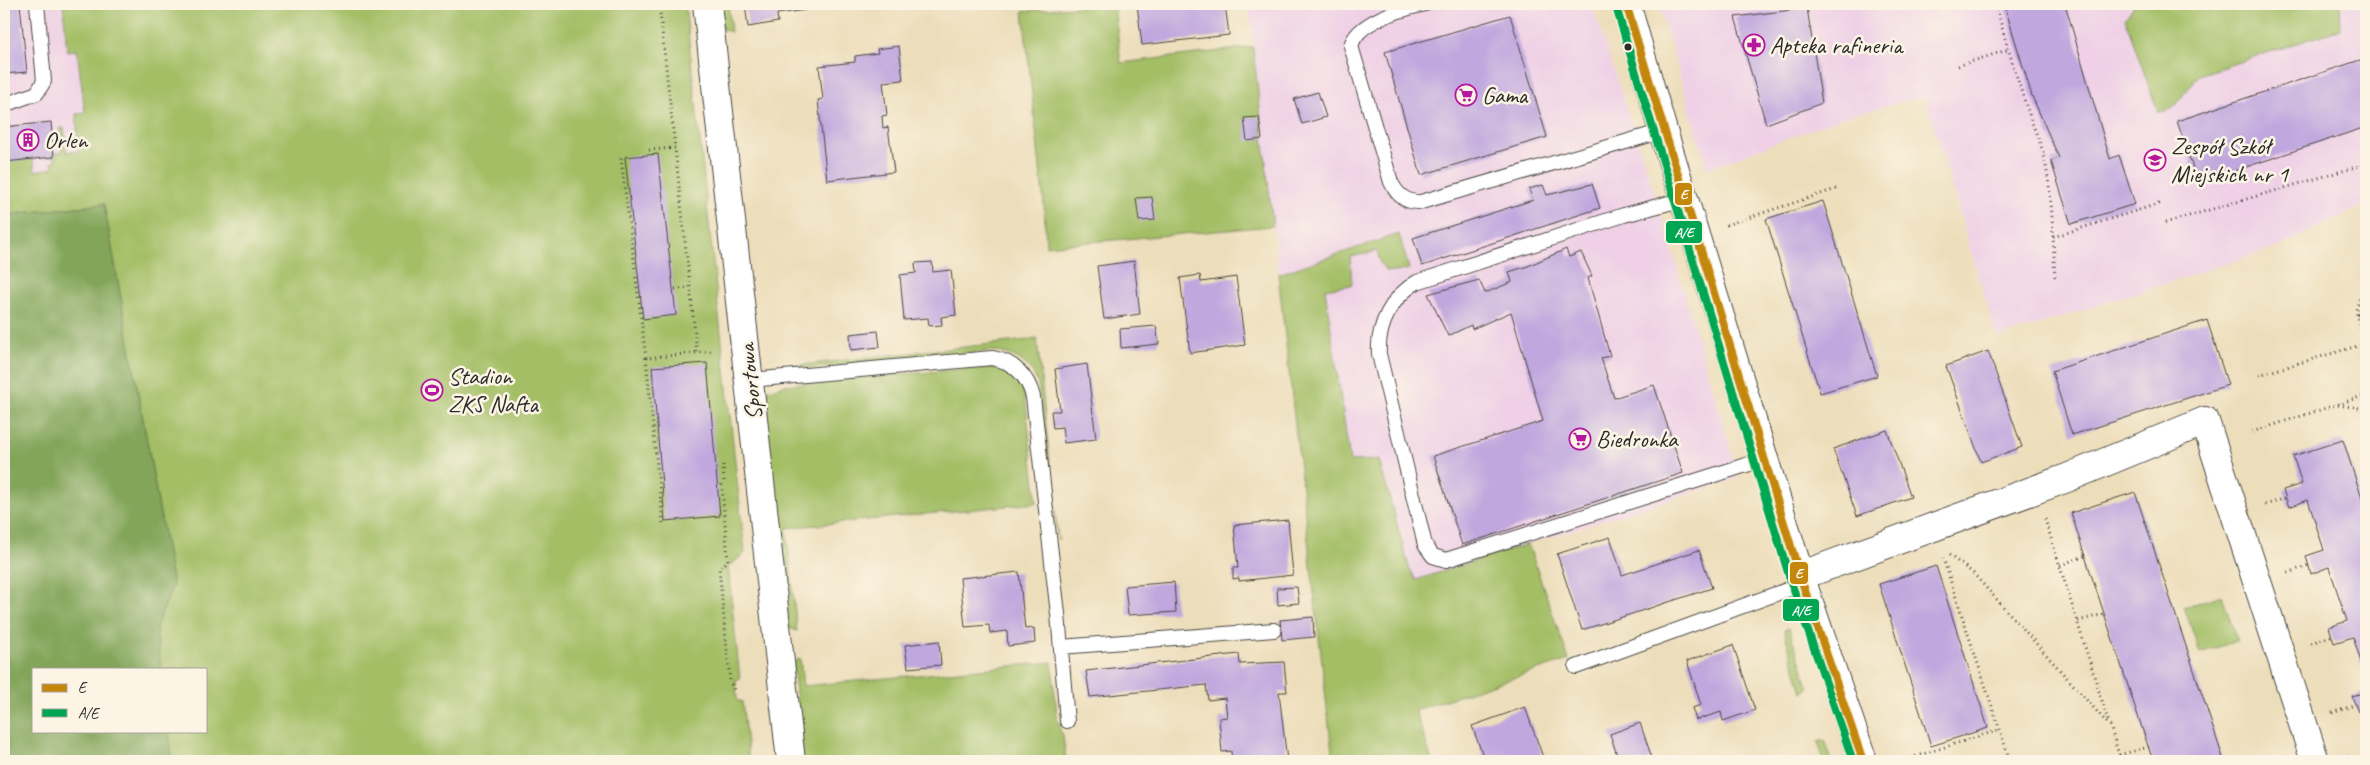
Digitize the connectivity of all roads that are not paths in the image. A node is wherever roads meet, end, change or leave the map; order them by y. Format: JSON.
{"nodes":[{"id":1,"x":37,"y":4,"type":"edge"},
{"id":2,"x":708,"y":4,"type":"edge"},
{"id":3,"x":1425,"y":4,"type":"edge"},
{"id":4,"x":1626,"y":4,"type":"edge"},
{"id":5,"x":4,"y":105,"type":"edge"},
{"id":6,"x":1663,"y":131,"type":"junction"},
{"id":7,"x":1684,"y":198,"type":"junction"},
{"id":8,"x":750,"y":380,"type":"junction"},
{"id":9,"x":1765,"y":459,"type":"junction"},
{"id":10,"x":1802,"y":580,"type":"junction"},
{"id":11,"x":1274,"y":630,"type":"dead end"},
{"id":12,"x":1061,"y":647,"type":"junction"},
{"id":13,"x":1576,"y":667,"type":"dead end"},
{"id":14,"x":1067,"y":721,"type":"dead end"},
{"id":15,"x":792,"y":761,"type":"edge"},
{"id":16,"x":1863,"y":761,"type":"edge"},
{"id":17,"x":2315,"y":761,"type":"edge"}],
"edges":[{"from":1,"to":5,"type":"lane"},
{"from":2,"to":8,"type":"street","name":"Sportowa"},
{"from":3,"to":6,"type":"lane"},
{"from":4,"to":6,"type":"street"},
{"from":6,"to":7,"type":"street"},
{"from":7,"to":9,"type":"street"},
{"from":7,"to":9,"type":"lane"},
{"from":8,"to":12,"type":"lane"},
{"from":8,"to":15,"type":"street","name":"Sportowa"},
{"from":9,"to":10,"type":"street"},
{"from":10,"to":13,"type":"lane"},
{"from":10,"to":16,"type":"street"},
{"from":10,"to":17,"type":"street"},
{"from":11,"to":12,"type":"lane"},
{"from":12,"to":14,"type":"lane"}]}
